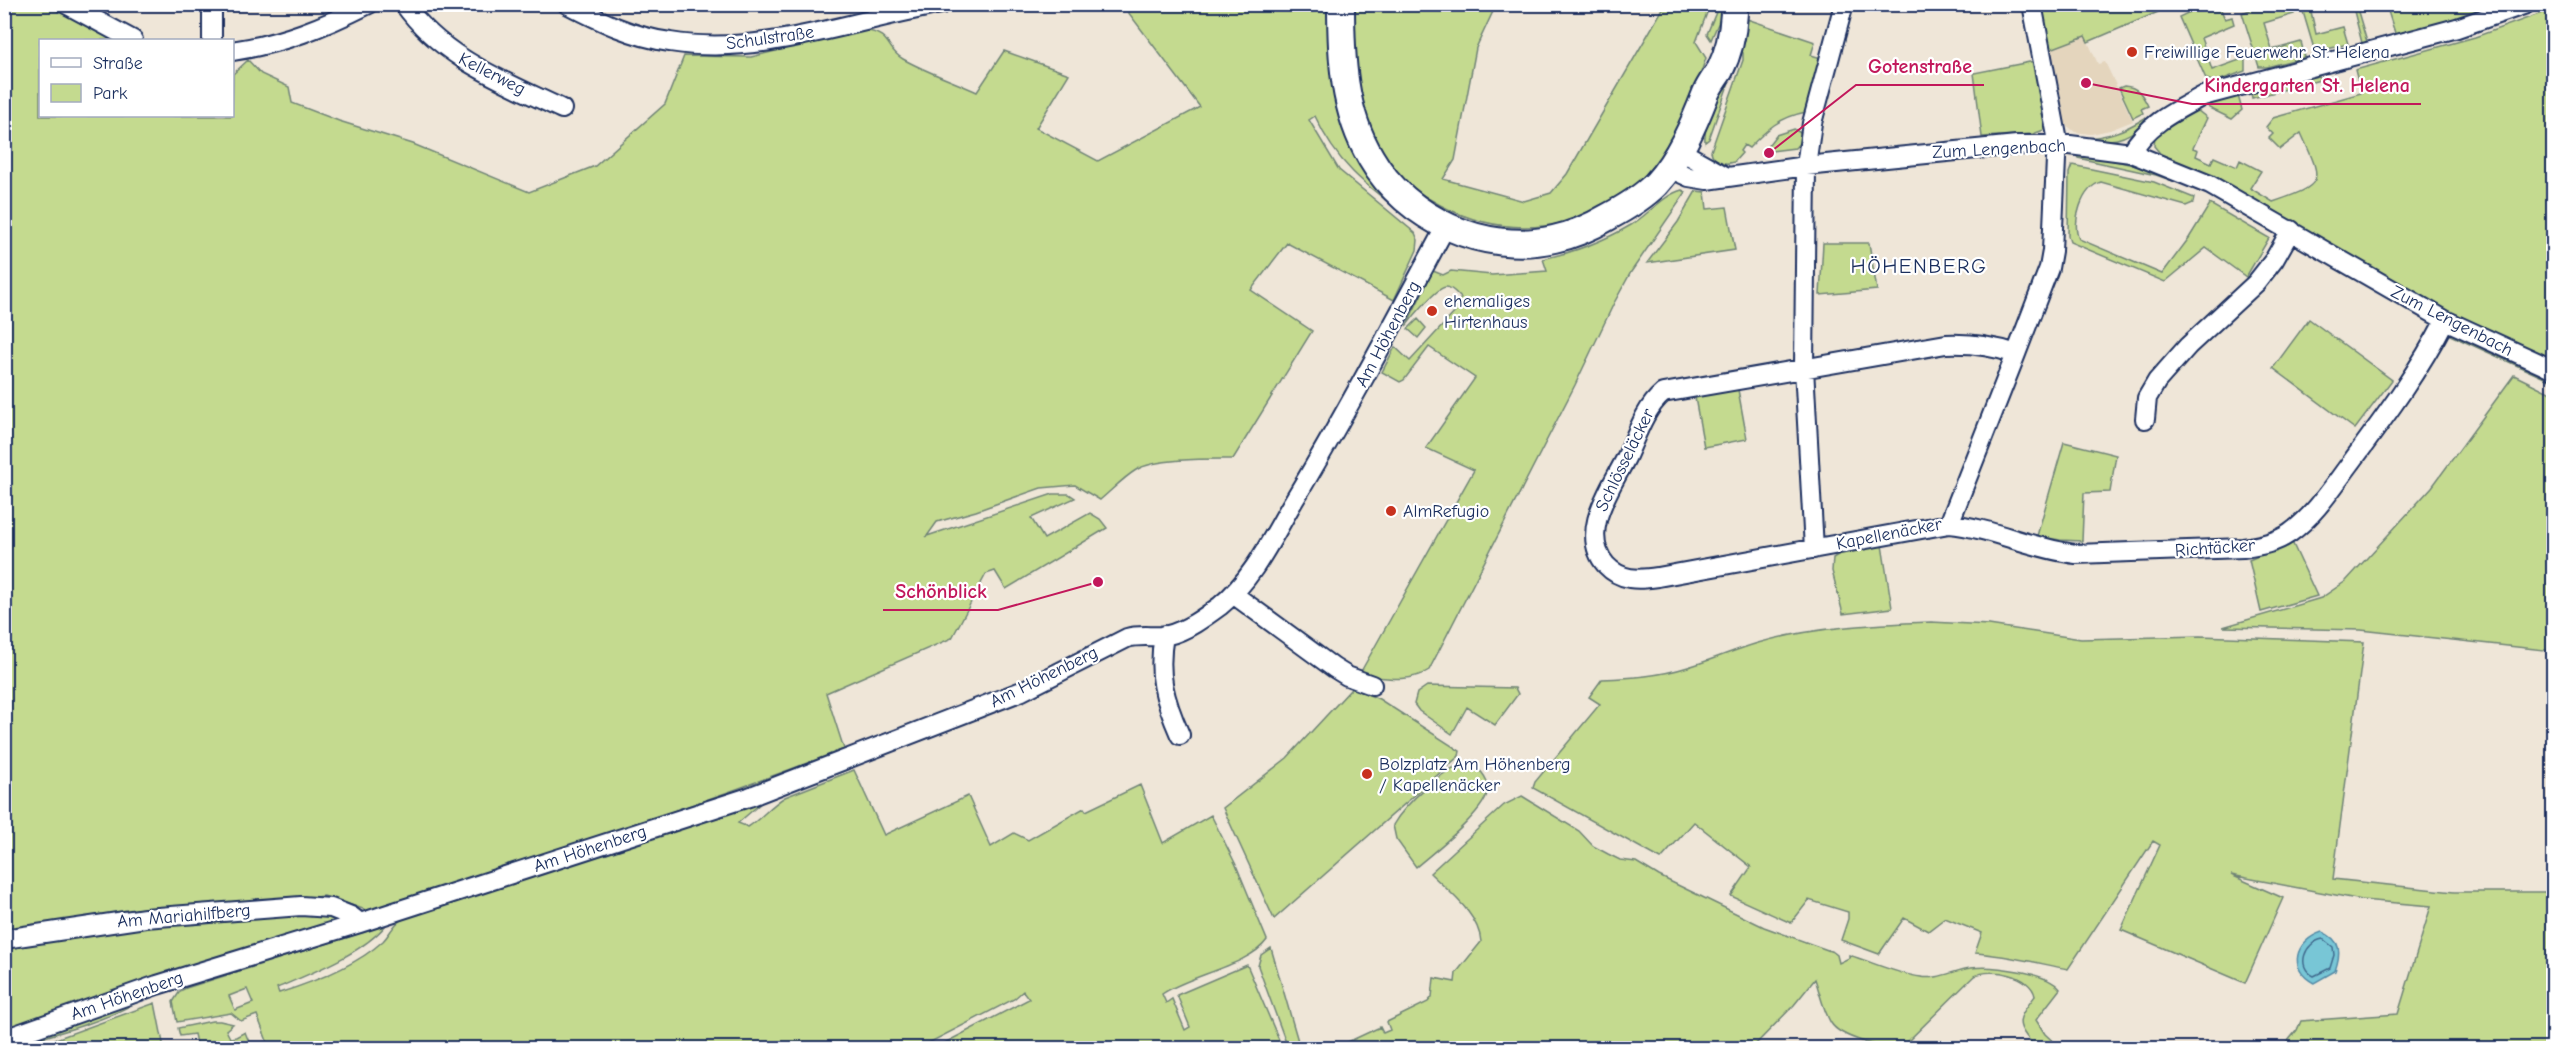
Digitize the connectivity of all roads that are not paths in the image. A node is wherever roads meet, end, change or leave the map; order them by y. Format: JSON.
{"nodes":[{"id":1,"x":66,"y":4,"type":"edge"},
{"id":2,"x":212,"y":4,"type":"edge"},
{"id":3,"x":369,"y":4,"type":"edge"},
{"id":4,"x":404,"y":4,"type":"edge"},
{"id":5,"x":567,"y":4,"type":"edge"},
{"id":6,"x":942,"y":4,"type":"edge"},
{"id":7,"x":1341,"y":4,"type":"edge"},
{"id":8,"x":1844,"y":4,"type":"edge"},
{"id":9,"x":2032,"y":4,"type":"edge"},
{"id":10,"x":2526,"y":4,"type":"edge"},
{"id":11,"x":897,"y":8,"type":"edge"},
{"id":12,"x":1736,"y":9,"type":"edge"},
{"id":13,"x":131,"y":39,"type":"edge"},
{"id":14,"x":212,"y":39,"type":"edge"},
{"id":15,"x":234,"y":51,"type":"edge"},
{"id":16,"x":562,"y":109,"type":"dead end"},
{"id":17,"x":2058,"y":144,"type":"junction"},
{"id":18,"x":2131,"y":153,"type":"junction"},
{"id":19,"x":1674,"y":159,"type":"junction"},
{"id":20,"x":1806,"y":166,"type":"junction"},
{"id":21,"x":1446,"y":226,"type":"junction"},
{"id":22,"x":2291,"y":230,"type":"junction"},
{"id":23,"x":2445,"y":320,"type":"junction"},
{"id":24,"x":2016,"y":354,"type":"junction"},
{"id":25,"x":1804,"y":368,"type":"junction"},
{"id":26,"x":2553,"y":370,"type":"edge"},
{"id":27,"x":2145,"y":419,"type":"dead end"},
{"id":28,"x":1949,"y":524,"type":"junction"},
{"id":29,"x":1814,"y":549,"type":"junction"},
{"id":30,"x":1233,"y":594,"type":"junction"},
{"id":31,"x":1164,"y":635,"type":"junction"},
{"id":32,"x":1372,"y":685,"type":"dead end"},
{"id":33,"x":1180,"y":735,"type":"dead end"},
{"id":34,"x":360,"y":923,"type":"junction"},
{"id":35,"x":4,"y":939,"type":"edge"},
{"id":36,"x":4,"y":1039,"type":"edge"}],
"edges":[{"from":1,"to":13,"type":"street"},
{"from":2,"to":14,"type":"street"},
{"from":3,"to":15,"type":"street"},
{"from":4,"to":16,"type":"street","name":"Kellerweg"},
{"from":5,"to":11,"type":"street","name":"Schulstraße"},
{"from":6,"to":11,"type":"street","name":"Schulstraße"},
{"from":7,"to":21,"type":"main road"},
{"from":8,"to":20,"type":"street","name":"Kapellenäcker"},
{"from":9,"to":17,"type":"street","name":"Kapellenäcker"},
{"from":10,"to":18,"type":"street"},
{"from":12,"to":19,"type":"main road"},
{"from":17,"to":18,"type":"street","name":"Zum Lengenbach"},
{"from":17,"to":20,"type":"street","name":"Zum Lengenbach"},
{"from":17,"to":24,"type":"street","name":"Kapellenäcker"},
{"from":18,"to":22,"type":"street","name":"Zum Lengenbach"},
{"from":19,"to":20,"type":"street","name":"Zum Lengenbach"},
{"from":19,"to":21,"type":"main road"},
{"from":20,"to":25,"type":"street","name":"Kapellenäcker"},
{"from":21,"to":30,"type":"street","name":"Am Höhenberg"},
{"from":22,"to":23,"type":"street","name":"Zum Lengenbach"},
{"from":22,"to":27,"type":"street"},
{"from":23,"to":26,"type":"street","name":"Zum Lengenbach"},
{"from":23,"to":28,"type":"street","name":"Richtäcker"},
{"from":24,"to":25,"type":"street","name":"Schlösseläcker"},
{"from":24,"to":28,"type":"street","name":"Kapellenäcker"},
{"from":25,"to":29,"type":"street","name":"Kapellenäcker"},
{"from":25,"to":29,"type":"street","name":"Schlösseläcker"},
{"from":28,"to":29,"type":"street","name":"Kapellenäcker"},
{"from":30,"to":31,"type":"street","name":"Am Höhenberg"},
{"from":30,"to":32,"type":"street"},
{"from":31,"to":33,"type":"street"},
{"from":31,"to":34,"type":"street","name":"Am Höhenberg"},
{"from":34,"to":35,"type":"street","name":"Am Mariahilfberg"},
{"from":34,"to":36,"type":"street","name":"Am Höhenberg"}]}
